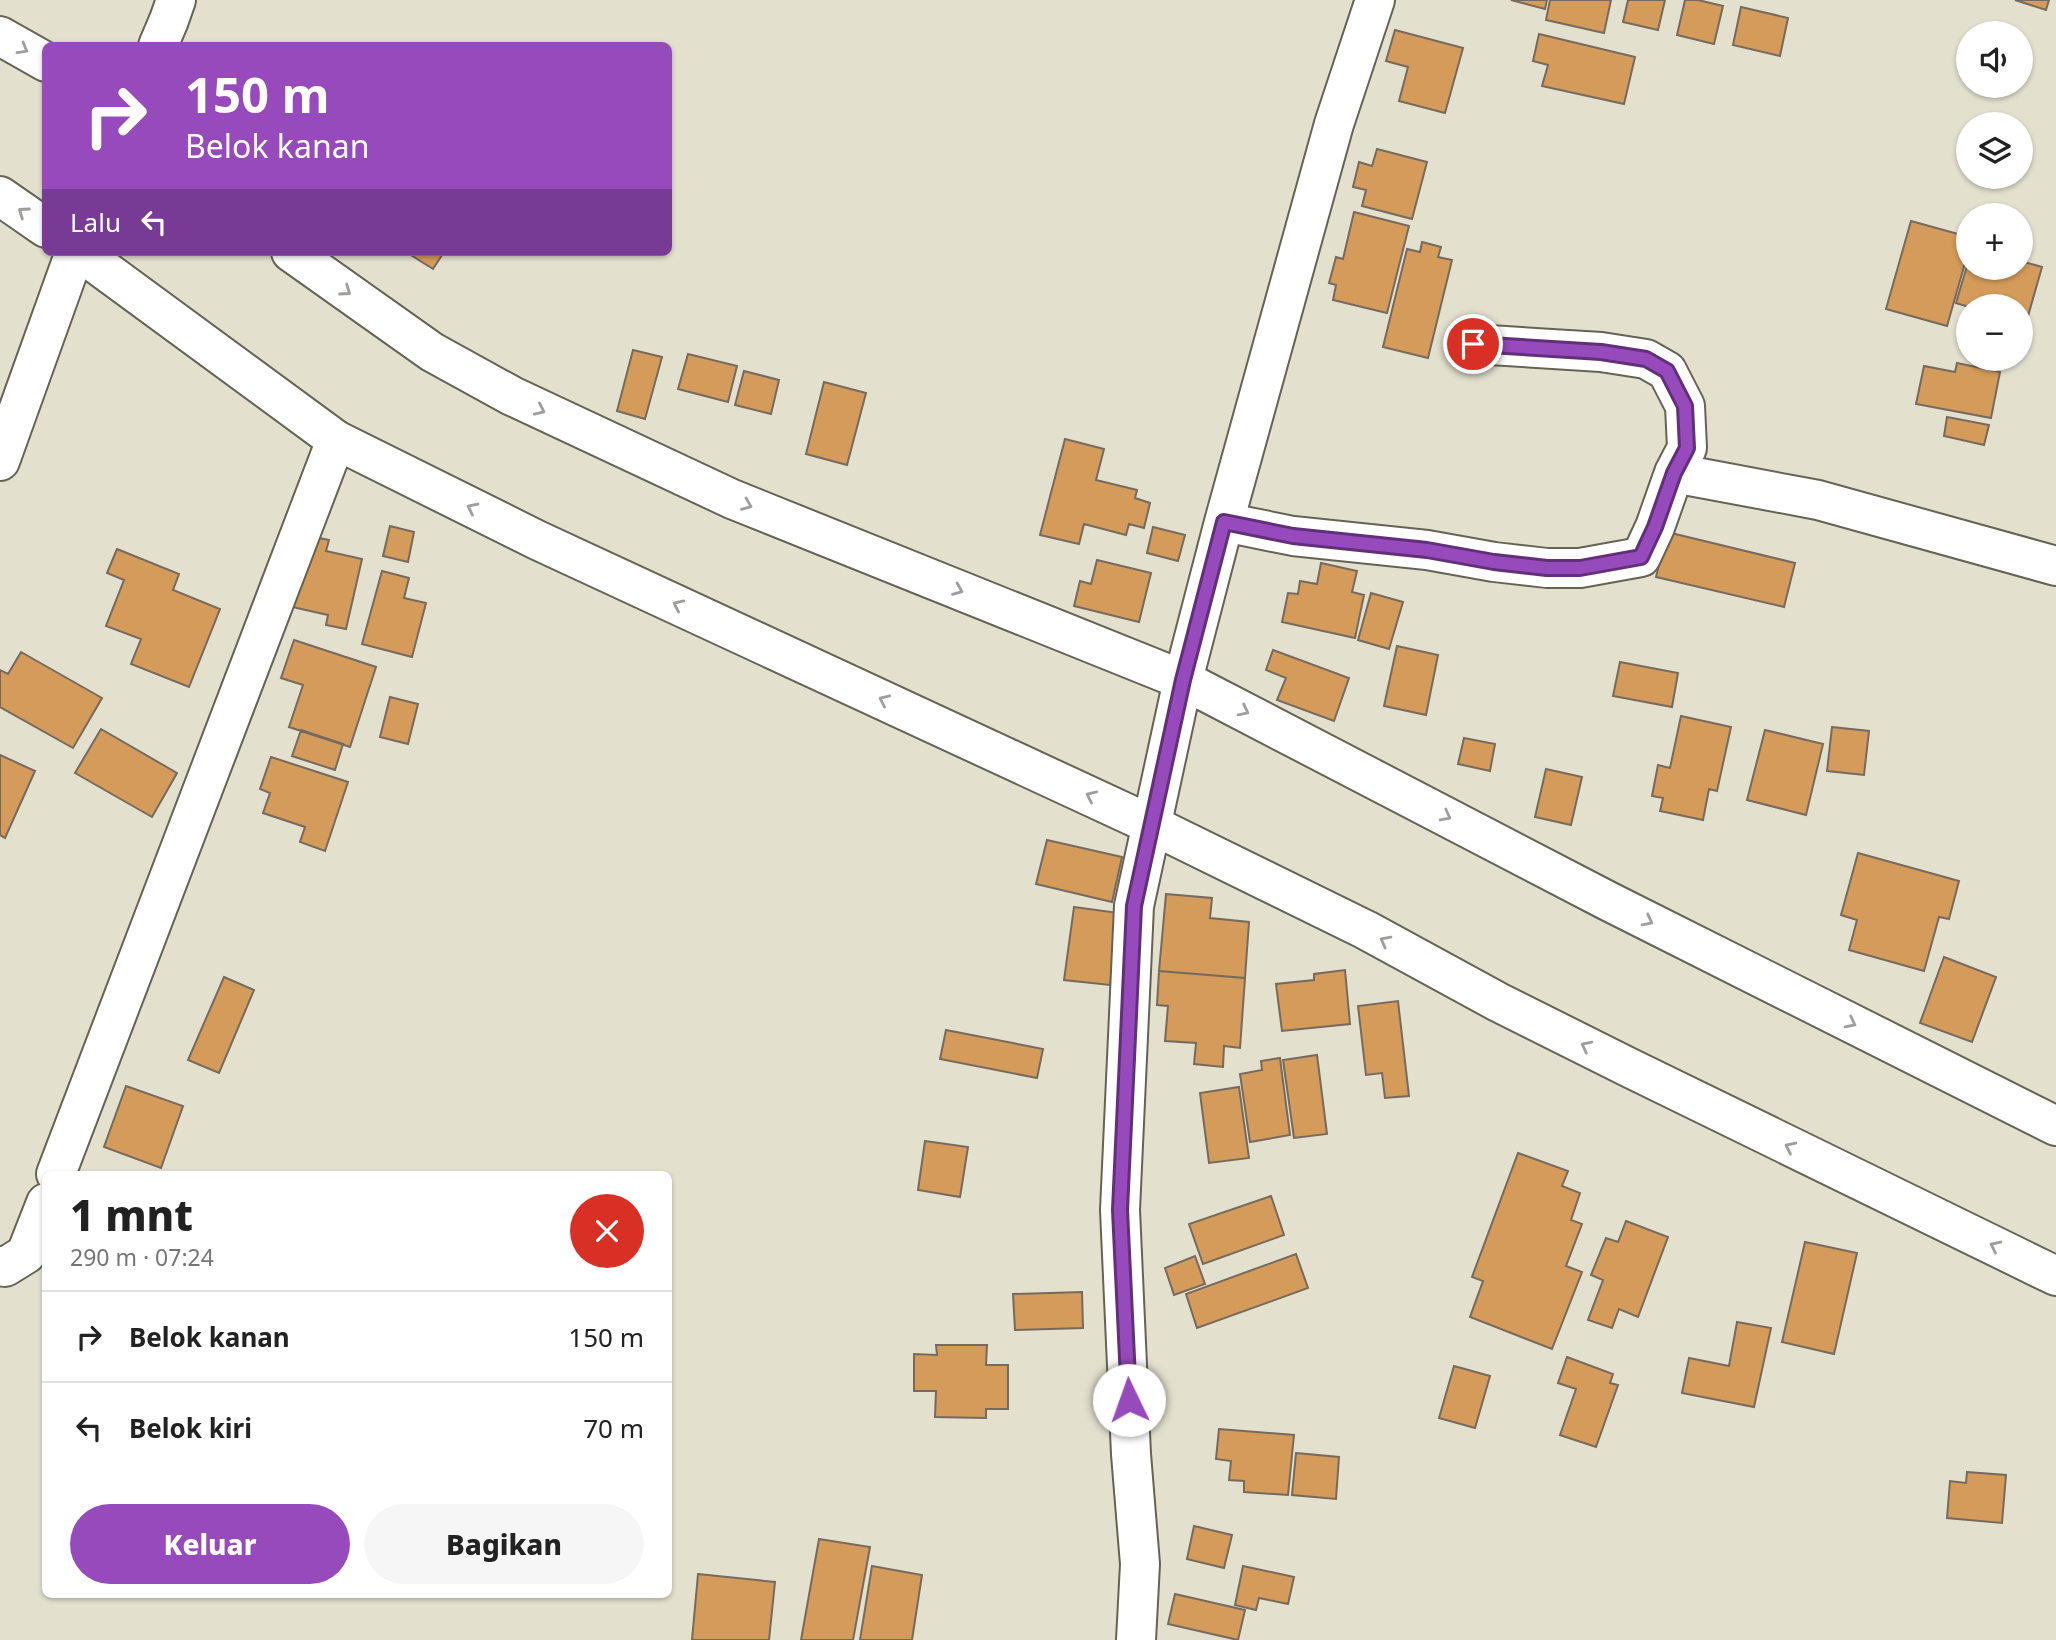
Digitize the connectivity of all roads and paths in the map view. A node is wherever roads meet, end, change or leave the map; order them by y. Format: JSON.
{"nodes":[{"id":1,"x":176,"y":0,"type":"edge"},
{"id":2,"x":1375,"y":0,"type":"edge"},
{"id":3,"x":0,"y":36,"type":"edge"},
{"id":4,"x":160,"y":42,"type":"edge"},
{"id":5,"x":42,"y":60,"type":"edge"},
{"id":6,"x":0,"y":196,"type":"edge"},
{"id":7,"x":42,"y":225,"type":"edge"},
{"id":8,"x":77,"y":256,"type":"edge"},
{"id":9,"x":83,"y":256,"type":"edge"},
{"id":10,"x":296,"y":256,"type":"edge"},
{"id":11,"x":1473,"y":344,"type":"dead end"},
{"id":12,"x":336,"y":440,"type":"junction"},
{"id":13,"x":0,"y":461,"type":"edge"},
{"id":14,"x":1674,"y":473,"type":"junction"},
{"id":15,"x":1224,"y":522,"type":"junction"},
{"id":16,"x":2056,"y":566,"type":"edge"},
{"id":17,"x":1183,"y":680,"type":"junction"},
{"id":18,"x":1153,"y":825,"type":"junction"},
{"id":19,"x":2056,"y":1126,"type":"edge"},
{"id":20,"x":57,"y":1171,"type":"edge"},
{"id":21,"x":42,"y":1213,"type":"edge"},
{"id":22,"x":0,"y":1266,"type":"edge"},
{"id":23,"x":2056,"y":1276,"type":"edge"},
{"id":24,"x":1136,"y":1640,"type":"edge"}],
"edges":[{"from":1,"to":4,"type":"main road"},
{"from":2,"to":15,"type":"main road"},
{"from":3,"to":5,"type":"main road","one_way":true},
{"from":7,"to":6,"type":"main road","one_way":true},
{"from":8,"to":13,"type":"main road"},
{"from":9,"to":12,"type":"main road"},
{"from":10,"to":17,"type":"main road","one_way":true},
{"from":11,"to":14,"type":"main road"},
{"from":18,"to":12,"type":"main road","one_way":true},
{"from":12,"to":20,"type":"main road"},
{"from":14,"to":15,"type":"main road"},
{"from":14,"to":16,"type":"main road"},
{"from":15,"to":17,"type":"main road"},
{"from":17,"to":18,"type":"main road"},
{"from":17,"to":19,"type":"main road","one_way":true},
{"from":23,"to":18,"type":"main road","one_way":true},
{"from":18,"to":24,"type":"main road"},
{"from":21,"to":22,"type":"main road"}]}
